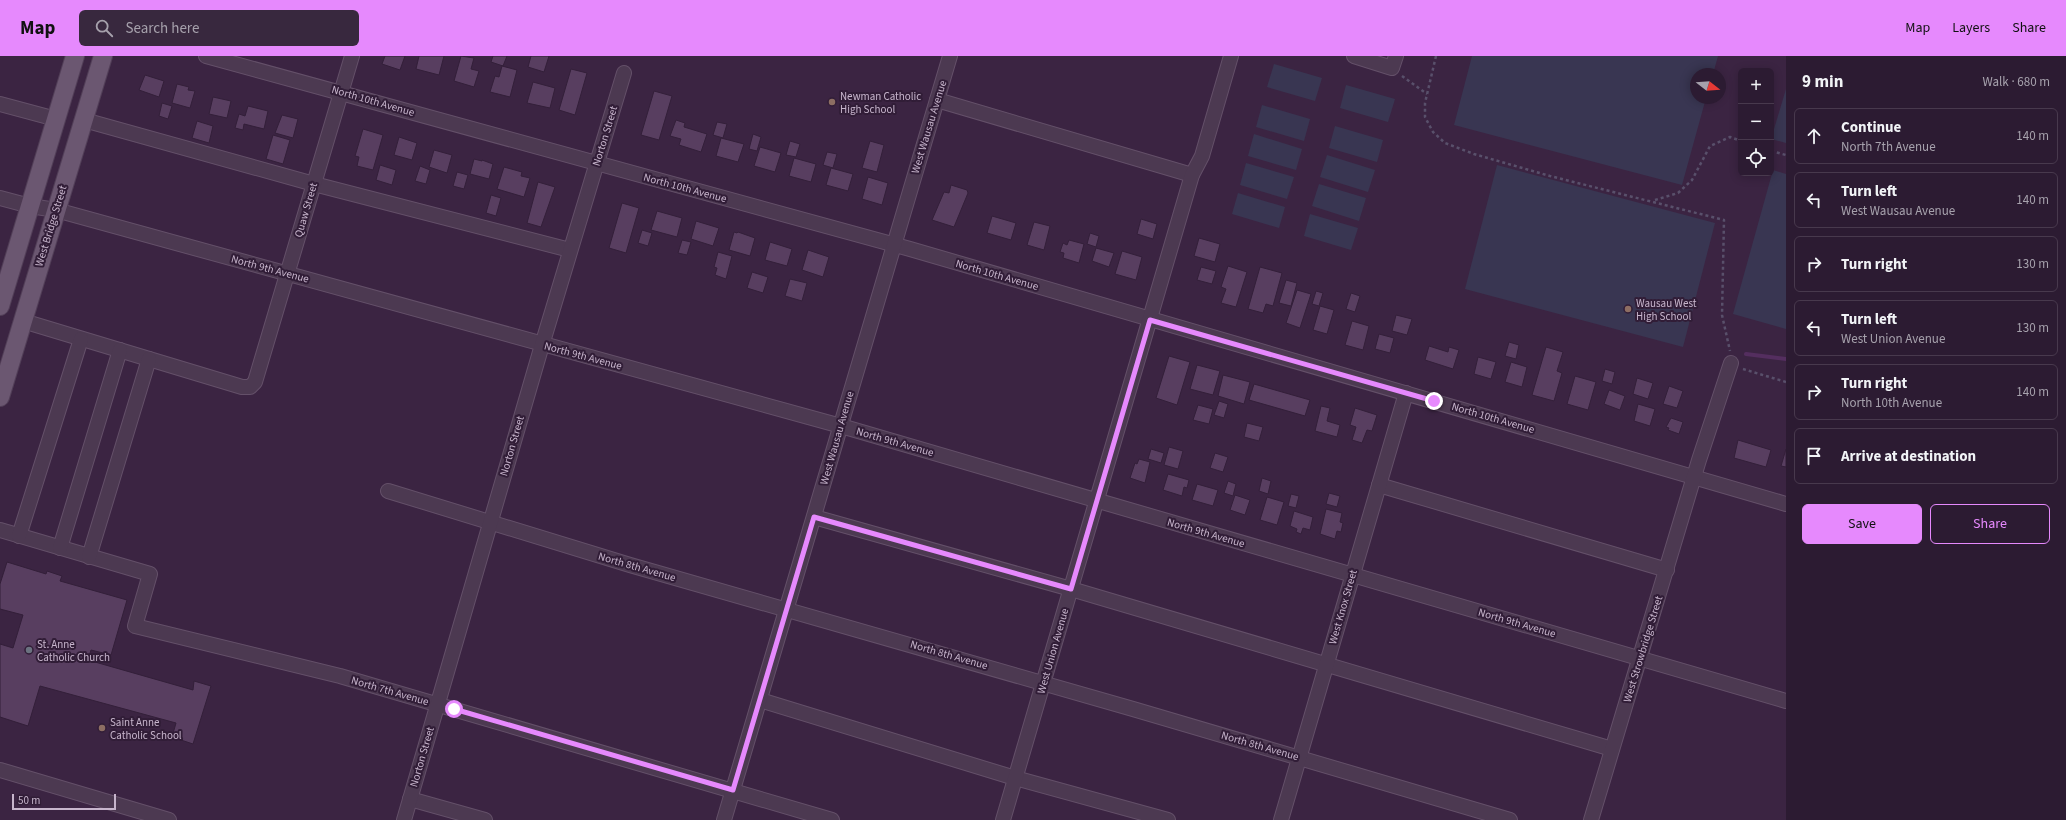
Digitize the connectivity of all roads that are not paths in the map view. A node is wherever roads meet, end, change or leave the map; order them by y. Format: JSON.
{"nodes":[{"id":1,"x":75,"y":56,"type":"edge"},
{"id":2,"x":104,"y":56,"type":"edge"},
{"id":3,"x":206,"y":56,"type":"edge"},
{"id":4,"x":352,"y":56,"type":"edge"},
{"id":5,"x":950,"y":56,"type":"edge"},
{"id":6,"x":1231,"y":56,"type":"edge"},
{"id":7,"x":1354,"y":56,"type":"edge"},
{"id":8,"x":1394,"y":62,"type":"edge"},
{"id":9,"x":624,"y":73,"type":"dead end"},
{"id":10,"x":341,"y":92,"type":"junction"},
{"id":11,"x":937,"y":100,"type":"junction"},
{"id":12,"x":0,"y":104,"type":"edge"},
{"id":13,"x":56,"y":119,"type":"junction"},
{"id":14,"x":84,"y":120,"type":"junction"},
{"id":15,"x":596,"y":164,"type":"junction"},
{"id":16,"x":1192,"y":175,"type":"junction"},
{"id":17,"x":314,"y":184,"type":"junction"},
{"id":18,"x":0,"y":198,"type":"edge"},
{"id":19,"x":30,"y":206,"type":"junction"},
{"id":20,"x":56,"y":210,"type":"junction"},
{"id":21,"x":894,"y":245,"type":"junction"},
{"id":22,"x":570,"y":250,"type":"junction"},
{"id":23,"x":288,"y":274,"type":"junction"},
{"id":24,"x":0,"y":306,"type":"edge"},
{"id":25,"x":1150,"y":320,"type":"junction"},
{"id":26,"x":23,"y":321,"type":"junction"},
{"id":27,"x":81,"y":339,"type":"junction"},
{"id":28,"x":542,"y":344,"type":"junction"},
{"id":29,"x":120,"y":350,"type":"junction"},
{"id":30,"x":149,"y":359,"type":"junction"},
{"id":31,"x":1731,"y":363,"type":"road end"},
{"id":32,"x":1406,"y":393,"type":"junction"},
{"id":33,"x":0,"y":397,"type":"edge"},
{"id":34,"x":841,"y":426,"type":"junction"},
{"id":35,"x":1694,"y":478,"type":"junction"},
{"id":36,"x":1379,"y":485,"type":"junction"},
{"id":37,"x":388,"y":491,"type":"dead end"},
{"id":38,"x":1097,"y":501,"type":"junction"},
{"id":39,"x":1786,"y":504,"type":"edge"},
{"id":40,"x":814,"y":517,"type":"junction"},
{"id":41,"x":490,"y":522,"type":"junction"},
{"id":42,"x":0,"y":530,"type":"edge"},
{"id":43,"x":20,"y":536,"type":"junction"},
{"id":44,"x":60,"y":548,"type":"junction"},
{"id":45,"x":89,"y":557,"type":"junction"},
{"id":46,"x":1667,"y":570,"type":"junction"},
{"id":47,"x":1353,"y":575,"type":"junction"},
{"id":48,"x":1071,"y":589,"type":"junction"},
{"id":49,"x":786,"y":610,"type":"junction"},
{"id":50,"x":1640,"y":659,"type":"junction"},
{"id":51,"x":1326,"y":666,"type":"junction"},
{"id":52,"x":1043,"y":683,"type":"junction"},
{"id":53,"x":760,"y":700,"type":"junction"},
{"id":54,"x":1786,"y":701,"type":"edge"},
{"id":55,"x":438,"y":705,"type":"junction"},
{"id":56,"x":1612,"y":749,"type":"junction"},
{"id":57,"x":1299,"y":757,"type":"junction"},
{"id":58,"x":0,"y":770,"type":"edge"},
{"id":59,"x":1016,"y":778,"type":"junction"},
{"id":60,"x":733,"y":790,"type":"junction"},
{"id":61,"x":410,"y":799,"type":"junction"},
{"id":62,"x":128,"y":814,"type":"edge"},
{"id":63,"x":169,"y":820,"type":"edge"},
{"id":64,"x":404,"y":820,"type":"edge"},
{"id":65,"x":485,"y":820,"type":"edge"},
{"id":66,"x":724,"y":820,"type":"edge"},
{"id":67,"x":832,"y":820,"type":"edge"},
{"id":68,"x":1003,"y":820,"type":"edge"},
{"id":69,"x":1168,"y":820,"type":"edge"},
{"id":70,"x":1281,"y":820,"type":"edge"},
{"id":71,"x":1510,"y":820,"type":"edge"},
{"id":72,"x":1591,"y":820,"type":"edge"}],
"edges":[{"from":1,"to":13,"type":"main road"},
{"from":2,"to":14,"type":"main road","name":"West Bridge Street"},
{"from":3,"to":10,"type":"street","name":"North 10th Avenue"},
{"from":4,"to":10,"type":"street","name":"Quaw Street"},
{"from":5,"to":11,"type":"street","name":"West Wausau Avenue"},
{"from":6,"to":16,"type":"street","name":"West Union Avenue"},
{"from":7,"to":8,"type":"street"},
{"from":9,"to":15,"type":"street","name":"Norton Street"},
{"from":10,"to":15,"type":"street","name":"North 10th Avenue"},
{"from":10,"to":17,"type":"street","name":"Quaw Street"},
{"from":11,"to":16,"type":"street"},
{"from":11,"to":21,"type":"street","name":"West Wausau Avenue"},
{"from":12,"to":13,"type":"street"},
{"from":13,"to":19,"type":"main road"},
{"from":14,"to":17,"type":"street"},
{"from":14,"to":20,"type":"main road","name":"West Bridge Street"},
{"from":15,"to":21,"type":"street","name":"North 10th Avenue"},
{"from":15,"to":22,"type":"street","name":"Norton Street"},
{"from":16,"to":25,"type":"street","name":"West Union Avenue"},
{"from":17,"to":22,"type":"street"},
{"from":17,"to":23,"type":"street","name":"Quaw Street"},
{"from":18,"to":19,"type":"street","name":"North 9th Avenue"},
{"from":19,"to":20,"type":"street","name":"North 9th Avenue"},
{"from":19,"to":24,"type":"main road"},
{"from":20,"to":23,"type":"street","name":"North 9th Avenue"},
{"from":20,"to":26,"type":"main road","name":"West Bridge Street"},
{"from":21,"to":25,"type":"street","name":"North 10th Avenue"},
{"from":21,"to":34,"type":"street","name":"West Wausau Avenue"},
{"from":22,"to":28,"type":"street","name":"Norton Street"},
{"from":23,"to":28,"type":"street","name":"North 9th Avenue"},
{"from":23,"to":30,"type":"street","name":"Quaw Street"},
{"from":25,"to":32,"type":"street","name":"North 10th Avenue"},
{"from":25,"to":38,"type":"street","name":"West Union Avenue"},
{"from":26,"to":27,"type":"street"},
{"from":26,"to":33,"type":"main road","name":"West Bridge Street"},
{"from":27,"to":29,"type":"street"},
{"from":27,"to":43,"type":"street"},
{"from":28,"to":34,"type":"street","name":"North 9th Avenue"},
{"from":28,"to":41,"type":"street","name":"Norton Street"},
{"from":29,"to":30,"type":"street"},
{"from":29,"to":44,"type":"street"},
{"from":30,"to":45,"type":"street"},
{"from":31,"to":35,"type":"street","name":"West Strowbridge Street"},
{"from":32,"to":35,"type":"street","name":"North 10th Avenue"},
{"from":32,"to":36,"type":"street","name":"West Knox Street"},
{"from":34,"to":38,"type":"street","name":"North 9th Avenue"},
{"from":34,"to":40,"type":"street","name":"West Wausau Avenue"},
{"from":35,"to":39,"type":"street","name":"North 10th Avenue"},
{"from":35,"to":46,"type":"street","name":"West Strowbridge Street"},
{"from":36,"to":46,"type":"street"},
{"from":36,"to":47,"type":"street","name":"West Knox Street"},
{"from":37,"to":41,"type":"street","name":"North 8th Avenue"},
{"from":38,"to":47,"type":"street","name":"North 9th Avenue"},
{"from":38,"to":48,"type":"street","name":"West Union Avenue"},
{"from":40,"to":48,"type":"street"},
{"from":40,"to":49,"type":"street","name":"West Wausau Avenue"},
{"from":41,"to":49,"type":"street","name":"North 8th Avenue"},
{"from":41,"to":55,"type":"street","name":"Norton Street"},
{"from":42,"to":43,"type":"street"},
{"from":43,"to":44,"type":"street"},
{"from":44,"to":45,"type":"street"},
{"from":45,"to":55,"type":"street","name":"North 7th Avenue"},
{"from":46,"to":50,"type":"street","name":"West Strowbridge Street"},
{"from":47,"to":50,"type":"street","name":"North 9th Avenue"},
{"from":47,"to":51,"type":"street","name":"West Knox Street"},
{"from":48,"to":51,"type":"street"},
{"from":48,"to":52,"type":"street","name":"West Union Avenue"},
{"from":49,"to":52,"type":"street","name":"North 8th Avenue"},
{"from":49,"to":53,"type":"street","name":"West Wausau Avenue"},
{"from":50,"to":54,"type":"street","name":"North 9th Avenue"},
{"from":50,"to":56,"type":"street","name":"West Strowbridge Street"},
{"from":51,"to":56,"type":"street"},
{"from":51,"to":57,"type":"street","name":"West Knox Street"},
{"from":52,"to":57,"type":"street","name":"North 8th Avenue"},
{"from":52,"to":59,"type":"street","name":"West Union Avenue"},
{"from":53,"to":59,"type":"street"},
{"from":53,"to":60,"type":"street","name":"West Wausau Avenue"},
{"from":55,"to":60,"type":"street","name":"North 7th Avenue"},
{"from":55,"to":61,"type":"street","name":"Norton Street"},
{"from":56,"to":72,"type":"street","name":"West Strowbridge Street"},
{"from":57,"to":70,"type":"street","name":"West Knox Street"},
{"from":57,"to":71,"type":"street","name":"North 8th Avenue"},
{"from":58,"to":62,"type":"street"},
{"from":59,"to":68,"type":"street","name":"West Union Avenue"},
{"from":59,"to":69,"type":"street"},
{"from":60,"to":66,"type":"street","name":"West Wausau Avenue"},
{"from":60,"to":67,"type":"street","name":"North 7th Avenue"},
{"from":61,"to":64,"type":"street","name":"Norton Street"},
{"from":61,"to":65,"type":"street"},
{"from":62,"to":63,"type":"street"}]}
